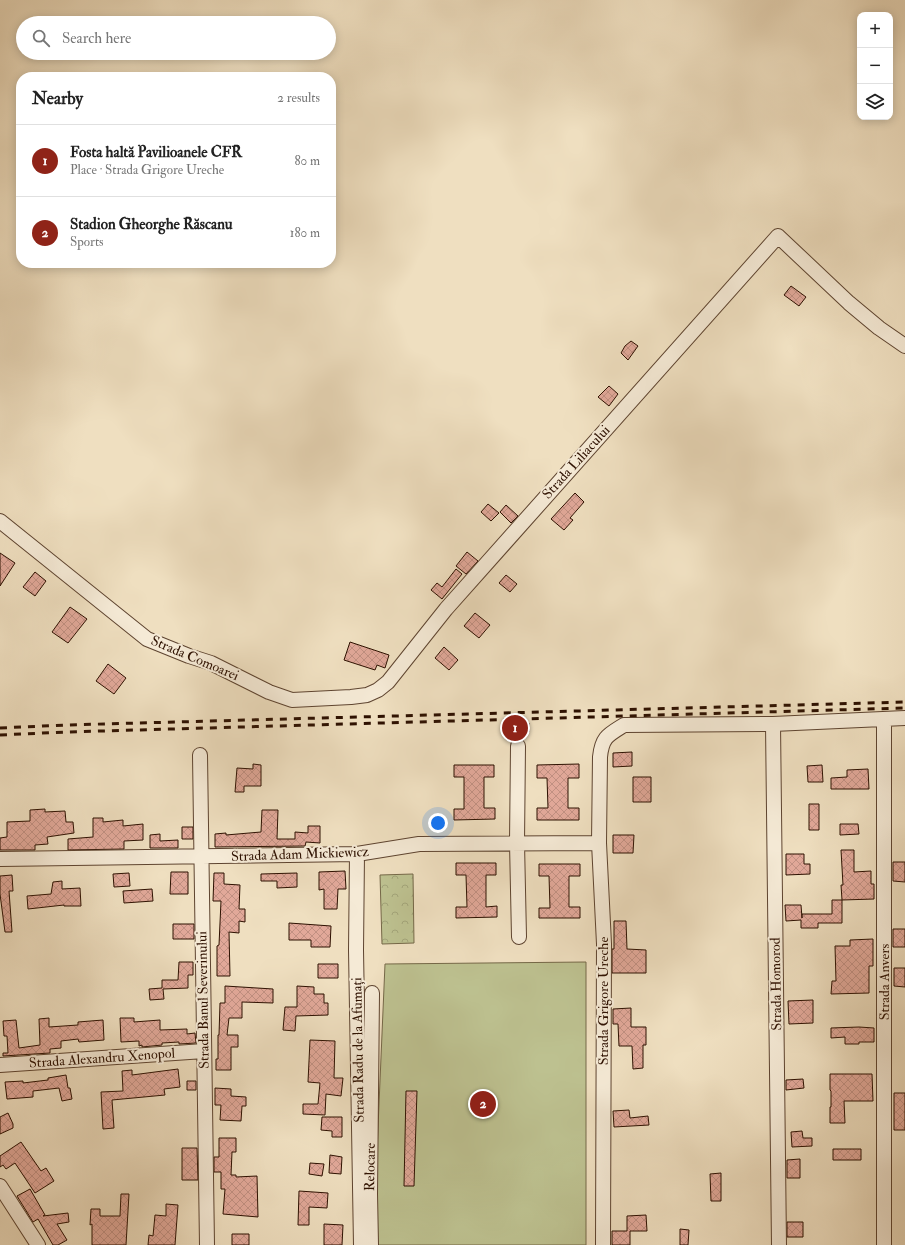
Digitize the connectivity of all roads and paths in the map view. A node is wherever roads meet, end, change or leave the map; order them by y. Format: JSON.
{"nodes":[{"id":1,"x":905,"y":346,"type":"edge"},
{"id":2,"x":0,"y":521,"type":"edge"},
{"id":3,"x":378,"y":690,"type":"joint"},
{"id":4,"x":905,"y":718,"type":"edge"},
{"id":5,"x":884,"y":719,"type":"junction"},
{"id":6,"x":773,"y":724,"type":"junction"},
{"id":7,"x":518,"y":746,"type":"dead end"},
{"id":8,"x":200,"y":755,"type":"dead end"},
{"id":9,"x":516,"y":843,"type":"junction"},
{"id":10,"x":599,"y":843,"type":"junction"},
{"id":11,"x":358,"y":854,"type":"junction"},
{"id":12,"x":201,"y":857,"type":"junction"},
{"id":13,"x":0,"y":859,"type":"edge"},
{"id":14,"x":519,"y":937,"type":"dead end"},
{"id":15,"x":372,"y":993,"type":"dead end"},
{"id":16,"x":204,"y":1051,"type":"junction"},
{"id":17,"x":0,"y":1065,"type":"edge"},
{"id":18,"x":0,"y":1186,"type":"edge"},
{"id":19,"x":38,"y":1245,"type":"edge"},
{"id":20,"x":207,"y":1245,"type":"edge"},
{"id":21,"x":361,"y":1245,"type":"edge"},
{"id":22,"x":371,"y":1245,"type":"edge"},
{"id":23,"x":602,"y":1245,"type":"edge"},
{"id":24,"x":779,"y":1245,"type":"edge"},
{"id":25,"x":884,"y":1245,"type":"edge"}],
"edges":[{"from":1,"to":3,"type":"street","name":"Strada Liliacului"},
{"from":2,"to":3,"type":"street","name":"Strada Comoarei"},
{"from":4,"to":5,"type":"street","name":"Strada Grigore Ureche"},
{"from":5,"to":6,"type":"street","name":"Strada Grigore Ureche"},
{"from":5,"to":25,"type":"street","name":"Strada Anvers"},
{"from":6,"to":10,"type":"street","name":"Strada Grigore Ureche"},
{"from":6,"to":24,"type":"street","name":"Strada Homorod"},
{"from":7,"to":9,"type":"street"},
{"from":8,"to":12,"type":"street","name":"Strada Banul Severinului"},
{"from":9,"to":10,"type":"street","name":"Strada Adam Mickiewicz"},
{"from":9,"to":11,"type":"street","name":"Strada Adam Mickiewicz"},
{"from":9,"to":14,"type":"street"},
{"from":10,"to":23,"type":"street","name":"Strada Grigore Ureche"},
{"from":11,"to":12,"type":"street","name":"Strada Adam Mickiewicz"},
{"from":11,"to":21,"type":"street","name":"Strada Radu de la Afumați"},
{"from":12,"to":13,"type":"street","name":"Strada Adam Mickiewicz"},
{"from":12,"to":16,"type":"street","name":"Strada Banul Severinului"},
{"from":15,"to":22,"type":"street","name":"Relocare"},
{"from":16,"to":17,"type":"street","name":"Strada Alexandru Xenopol"},
{"from":16,"to":20,"type":"street","name":"Strada Banul Severinului"},
{"from":18,"to":19,"type":"street"}]}
